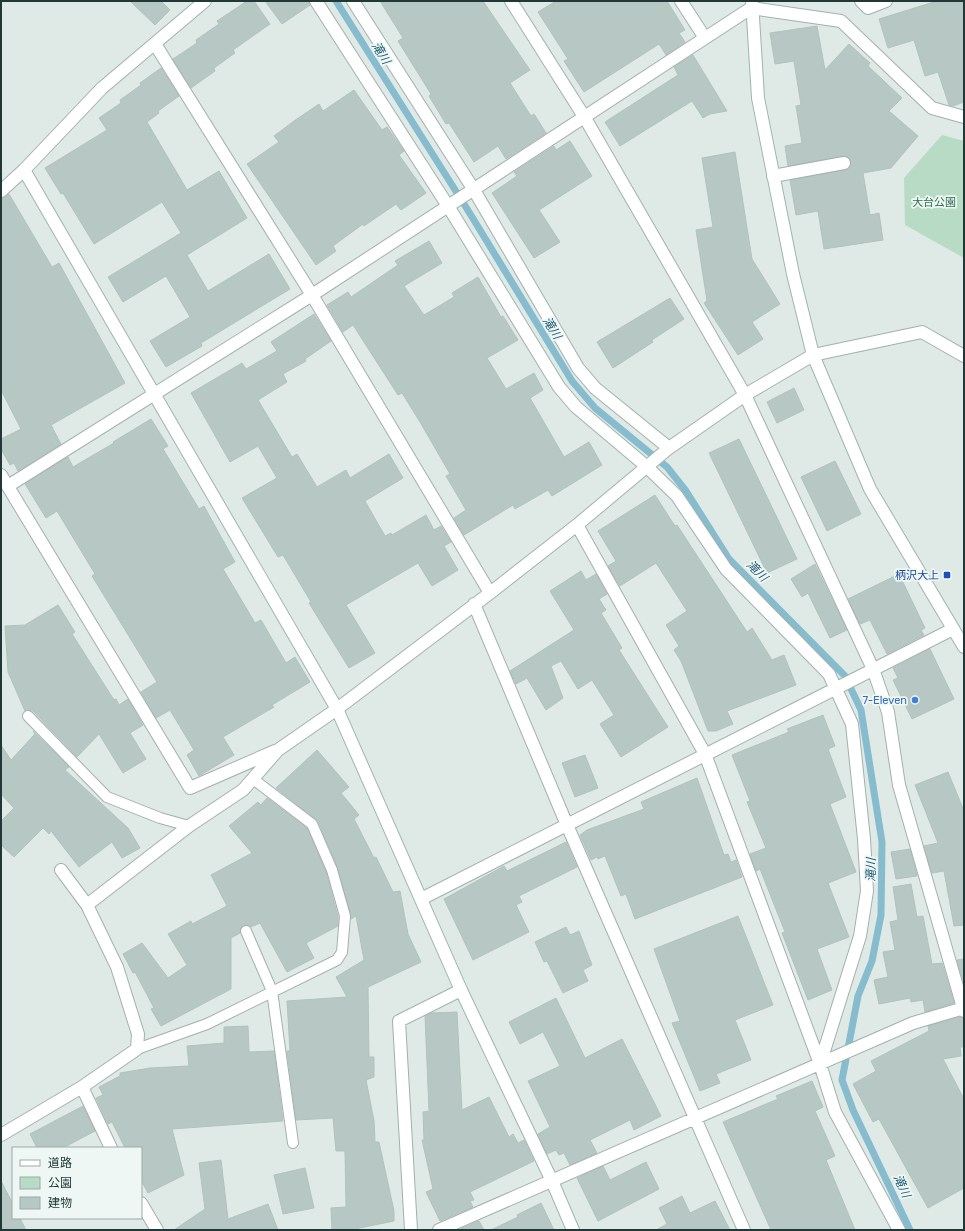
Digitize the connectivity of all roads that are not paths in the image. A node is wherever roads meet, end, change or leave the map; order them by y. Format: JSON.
{"nodes":[{"id":1,"x":205,"y":1,"type":"edge"},
{"id":2,"x":316,"y":1,"type":"edge"},
{"id":3,"x":353,"y":1,"type":"edge"},
{"id":4,"x":511,"y":1,"type":"edge"},
{"id":5,"x":681,"y":1,"type":"edge"},
{"id":6,"x":861,"y":1,"type":"edge"},
{"id":7,"x":886,"y":1,"type":"edge"},
{"id":8,"x":752,"y":5,"type":"edge"},
{"id":9,"x":705,"y":38,"type":"junction"},
{"id":10,"x":155,"y":44,"type":"junction"},
{"id":11,"x":964,"y":117,"type":"edge"},
{"id":12,"x":585,"y":118,"type":"junction"},
{"id":13,"x":844,"y":163,"type":"dead end"},
{"id":14,"x":24,"y":170,"type":"junction"},
{"id":15,"x":772,"y":176,"type":"junction"},
{"id":16,"x":474,"y":190,"type":"junction"},
{"id":17,"x":1,"y":191,"type":"edge"},
{"id":18,"x":448,"y":206,"type":"junction"},
{"id":19,"x":312,"y":295,"type":"junction"},
{"id":20,"x":813,"y":356,"type":"junction"},
{"id":21,"x":964,"y":356,"type":"edge"},
{"id":22,"x":156,"y":394,"type":"junction"},
{"id":23,"x":745,"y":395,"type":"junction"},
{"id":24,"x":669,"y":448,"type":"junction"},
{"id":25,"x":646,"y":466,"type":"junction"},
{"id":26,"x":1,"y":475,"type":"edge"},
{"id":27,"x":8,"y":486,"type":"junction"},
{"id":28,"x":577,"y":525,"type":"junction"},
{"id":29,"x":490,"y":593,"type":"junction"},
{"id":30,"x":474,"y":604,"type":"junction"},
{"id":31,"x":953,"y":629,"type":"junction"},
{"id":32,"x":964,"y":647,"type":"edge"},
{"id":33,"x":873,"y":669,"type":"junction"},
{"id":34,"x":835,"y":688,"type":"junction"},
{"id":35,"x":337,"y":709,"type":"junction"},
{"id":36,"x":28,"y":716,"type":"dead end"},
{"id":37,"x":278,"y":750,"type":"junction"},
{"id":38,"x":705,"y":754,"type":"junction"},
{"id":39,"x":253,"y":779,"type":"junction"},
{"id":40,"x":567,"y":825,"type":"junction"},
{"id":41,"x":189,"y":826,"type":"junction"},
{"id":42,"x":60,"y":870,"type":"dead end"},
{"id":43,"x":421,"y":898,"type":"junction"},
{"id":44,"x":87,"y":905,"type":"junction"},
{"id":45,"x":246,"y":931,"type":"dead end"},
{"id":46,"x":461,"y":990,"type":"junction"},
{"id":47,"x":272,"y":991,"type":"junction"},
{"id":48,"x":964,"y":1009,"type":"edge"},
{"id":49,"x":137,"y":1049,"type":"junction"},
{"id":50,"x":820,"y":1064,"type":"junction"},
{"id":51,"x":82,"y":1087,"type":"junction"},
{"id":52,"x":695,"y":1118,"type":"junction"},
{"id":53,"x":1,"y":1135,"type":"edge"},
{"id":54,"x":293,"y":1143,"type":"dead end"},
{"id":55,"x":111,"y":1147,"type":"edge"},
{"id":56,"x":552,"y":1181,"type":"junction"},
{"id":57,"x":142,"y":1205,"type":"edge"},
{"id":58,"x":157,"y":1230,"type":"edge"},
{"id":59,"x":411,"y":1230,"type":"edge"},
{"id":60,"x":439,"y":1230,"type":"edge"},
{"id":61,"x":573,"y":1230,"type":"edge"},
{"id":62,"x":744,"y":1230,"type":"edge"},
{"id":63,"x":899,"y":1230,"type":"edge"}],
"edges":[{"from":1,"to":10,"type":"street"},
{"from":2,"to":18,"type":"street"},
{"from":3,"to":16,"type":"street"},
{"from":4,"to":12,"type":"street"},
{"from":5,"to":9,"type":"street"},
{"from":6,"to":7,"type":"street"},
{"from":8,"to":9,"type":"street"},
{"from":8,"to":11,"type":"street"},
{"from":8,"to":15,"type":"street"},
{"from":9,"to":12,"type":"street"},
{"from":10,"to":14,"type":"street"},
{"from":10,"to":19,"type":"street"},
{"from":12,"to":16,"type":"street"},
{"from":12,"to":23,"type":"street"},
{"from":13,"to":15,"type":"street"},
{"from":14,"to":17,"type":"street"},
{"from":14,"to":22,"type":"street"},
{"from":15,"to":20,"type":"street"},
{"from":16,"to":18,"type":"street"},
{"from":16,"to":24,"type":"street"},
{"from":18,"to":19,"type":"street"},
{"from":18,"to":25,"type":"street"},
{"from":19,"to":22,"type":"street"},
{"from":19,"to":29,"type":"street"},
{"from":20,"to":21,"type":"street"},
{"from":20,"to":23,"type":"street"},
{"from":20,"to":31,"type":"street"},
{"from":22,"to":27,"type":"street"},
{"from":22,"to":35,"type":"street"},
{"from":23,"to":24,"type":"street"},
{"from":23,"to":33,"type":"street"},
{"from":24,"to":25,"type":"street"},
{"from":25,"to":28,"type":"street"},
{"from":25,"to":34,"type":"street"},
{"from":26,"to":27,"type":"street"},
{"from":27,"to":37,"type":"street"},
{"from":28,"to":29,"type":"street"},
{"from":28,"to":38,"type":"street"},
{"from":29,"to":30,"type":"street"},
{"from":30,"to":35,"type":"street"},
{"from":30,"to":40,"type":"street"},
{"from":31,"to":32,"type":"street"},
{"from":31,"to":33,"type":"street"},
{"from":33,"to":34,"type":"street"},
{"from":33,"to":48,"type":"street"},
{"from":34,"to":38,"type":"street"},
{"from":34,"to":50,"type":"street"},
{"from":35,"to":37,"type":"street"},
{"from":35,"to":43,"type":"street"},
{"from":36,"to":41,"type":"lane"},
{"from":37,"to":39,"type":"street"},
{"from":38,"to":40,"type":"street"},
{"from":38,"to":50,"type":"street"},
{"from":39,"to":41,"type":"street"},
{"from":39,"to":47,"type":"lane"},
{"from":40,"to":43,"type":"street"},
{"from":40,"to":52,"type":"street"},
{"from":41,"to":44,"type":"street"},
{"from":42,"to":44,"type":"street"},
{"from":43,"to":46,"type":"street"},
{"from":44,"to":49,"type":"street"},
{"from":45,"to":47,"type":"lane"},
{"from":46,"to":56,"type":"street"},
{"from":46,"to":59,"type":"street"},
{"from":47,"to":49,"type":"lane"},
{"from":47,"to":54,"type":"lane"},
{"from":48,"to":50,"type":"street"},
{"from":49,"to":51,"type":"street"},
{"from":50,"to":52,"type":"street"},
{"from":50,"to":63,"type":"street"},
{"from":51,"to":53,"type":"street"},
{"from":51,"to":55,"type":"street"},
{"from":52,"to":56,"type":"street"},
{"from":52,"to":62,"type":"street"},
{"from":56,"to":60,"type":"street"},
{"from":56,"to":61,"type":"street"},
{"from":57,"to":58,"type":"street"}]}
